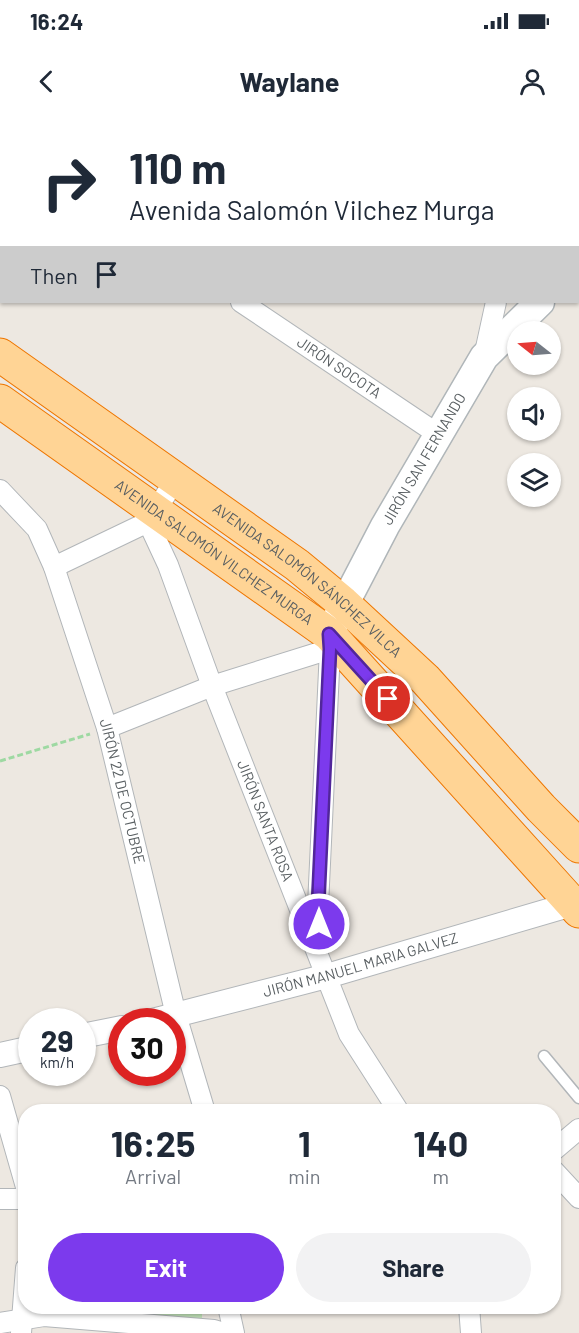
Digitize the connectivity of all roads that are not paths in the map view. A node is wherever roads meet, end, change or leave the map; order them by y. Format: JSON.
{"nodes":[{"id":1,"x":242,"y":303,"type":"edge"},
{"id":2,"x":496,"y":303,"type":"edge"},
{"id":3,"x":539,"y":303,"type":"edge"},
{"id":4,"x":0,"y":355,"type":"edge"},
{"id":5,"x":484,"y":357,"type":"junction"},
{"id":6,"x":0,"y":401,"type":"edge"},
{"id":7,"x":439,"y":435,"type":"junction"},
{"id":8,"x":176,"y":479,"type":"junction"},
{"id":9,"x":0,"y":490,"type":"edge"},
{"id":10,"x":151,"y":516,"type":"junction"},
{"id":11,"x":54,"y":567,"type":"junction"},
{"id":12,"x":343,"y":603,"type":"junction"},
{"id":13,"x":330,"y":641,"type":"junction"},
{"id":14,"x":212,"y":686,"type":"junction"},
{"id":15,"x":107,"y":728,"type":"junction"},
{"id":16,"x":541,"y":808,"type":"junction"},
{"id":17,"x":506,"y":830,"type":"junction"},
{"id":18,"x":579,"y":846,"type":"edge"},
{"id":19,"x":576,"y":907,"type":"edge"},
{"id":20,"x":323,"y":968,"type":"junction"},
{"id":21,"x":174,"y":1008,"type":"edge"},
{"id":22,"x":186,"y":1012,"type":"edge"},
{"id":23,"x":186,"y":1048,"type":"edge"},
{"id":24,"x":18,"y":1051,"type":"edge"},
{"id":25,"x":0,"y":1055,"type":"edge"},
{"id":26,"x":544,"y":1056,"type":"dead end"},
{"id":27,"x":0,"y":1096,"type":"edge"},
{"id":28,"x":579,"y":1098,"type":"edge"},
{"id":29,"x":203,"y":1104,"type":"edge"},
{"id":30,"x":394,"y":1104,"type":"edge"},
{"id":31,"x":579,"y":1129,"type":"edge"},
{"id":32,"x":561,"y":1144,"type":"edge"},
{"id":33,"x":18,"y":1159,"type":"edge"},
{"id":34,"x":561,"y":1179,"type":"edge"},
{"id":35,"x":579,"y":1198,"type":"edge"},
{"id":36,"x":0,"y":1199,"type":"edge"},
{"id":37,"x":18,"y":1199,"type":"edge"},
{"id":38,"x":230,"y":1314,"type":"edge"},
{"id":39,"x":470,"y":1314,"type":"edge"},
{"id":40,"x":0,"y":1323,"type":"edge"},
{"id":41,"x":22,"y":1327,"type":"edge"},
{"id":42,"x":224,"y":1333,"type":"edge"},
{"id":43,"x":234,"y":1333,"type":"edge"},
{"id":44,"x":471,"y":1333,"type":"edge"}],
"edges":[{"from":1,"to":7,"type":"street","name":"JIRÓN SOCOTA"},
{"from":2,"to":5,"type":"street"},
{"from":3,"to":5,"type":"main road","name":"JIRÓN SAN FERNANDO"},
{"from":4,"to":8,"type":"highway","name":"AVENIDA SALOMÓN SÁNCHEZ VILCA"},
{"from":5,"to":7,"type":"main road","name":"JIRÓN SAN FERNANDO"},
{"from":6,"to":10,"type":"highway","name":"AVENIDA SALOMÓN VILCHEZ MURGA"},
{"from":7,"to":12,"type":"main road","name":"JIRÓN SAN FERNANDO"},
{"from":8,"to":10,"type":"street"},
{"from":8,"to":12,"type":"highway","name":"AVENIDA SALOMÓN SÁNCHEZ VILCA"},
{"from":9,"to":11,"type":"street","name":"JIRÓN 22 DE OCTUBRE"},
{"from":10,"to":11,"type":"street"},
{"from":10,"to":13,"type":"highway","name":"AVENIDA SALOMÓN VILCHEZ MURGA"},
{"from":10,"to":14,"type":"street","name":"JIRÓN SANTA ROSA"},
{"from":11,"to":15,"type":"street","name":"JIRÓN 22 DE OCTUBRE"},
{"from":12,"to":13,"type":"main road","name":"JIRÓN SAN FERNANDO"},
{"from":12,"to":16,"type":"highway","name":"AVENIDA SALOMÓN SÁNCHEZ VILCA"},
{"from":13,"to":14,"type":"street"},
{"from":13,"to":17,"type":"highway","name":"AVENIDA SALOMÓN VILCHEZ MURGA"},
{"from":13,"to":20,"type":"street"},
{"from":14,"to":15,"type":"street"},
{"from":14,"to":20,"type":"street","name":"JIRÓN SANTA ROSA"},
{"from":15,"to":21,"type":"street","name":"JIRÓN 22 DE OCTUBRE"},
{"from":16,"to":17,"type":"highway"},
{"from":16,"to":18,"type":"highway","name":"AVENIDA SALOMÓN SÁNCHEZ VILCA"},
{"from":17,"to":19,"type":"highway","name":"AVENIDA SALOMÓN VILCHEZ MURGA"},
{"from":19,"to":20,"type":"street","name":"JIRÓN MANUEL MARIA GALVEZ"},
{"from":20,"to":22,"type":"street","name":"JIRÓN MANUEL MARIA GALVEZ"},
{"from":20,"to":30,"type":"street","name":"JIRÓN SANTA ROSA"},
{"from":23,"to":29,"type":"street","name":"JIRÓN 22 DE OCTUBRE"},
{"from":24,"to":25,"type":"street"},
{"from":26,"to":28,"type":"lane"},
{"from":27,"to":33,"type":"street"},
{"from":31,"to":32,"type":"street"},
{"from":34,"to":35,"type":"street"},
{"from":36,"to":37,"type":"street"},
{"from":38,"to":43,"type":"street"},
{"from":39,"to":44,"type":"street"},
{"from":40,"to":41,"type":"street"},
{"from":41,"to":42,"type":"street"}]}
